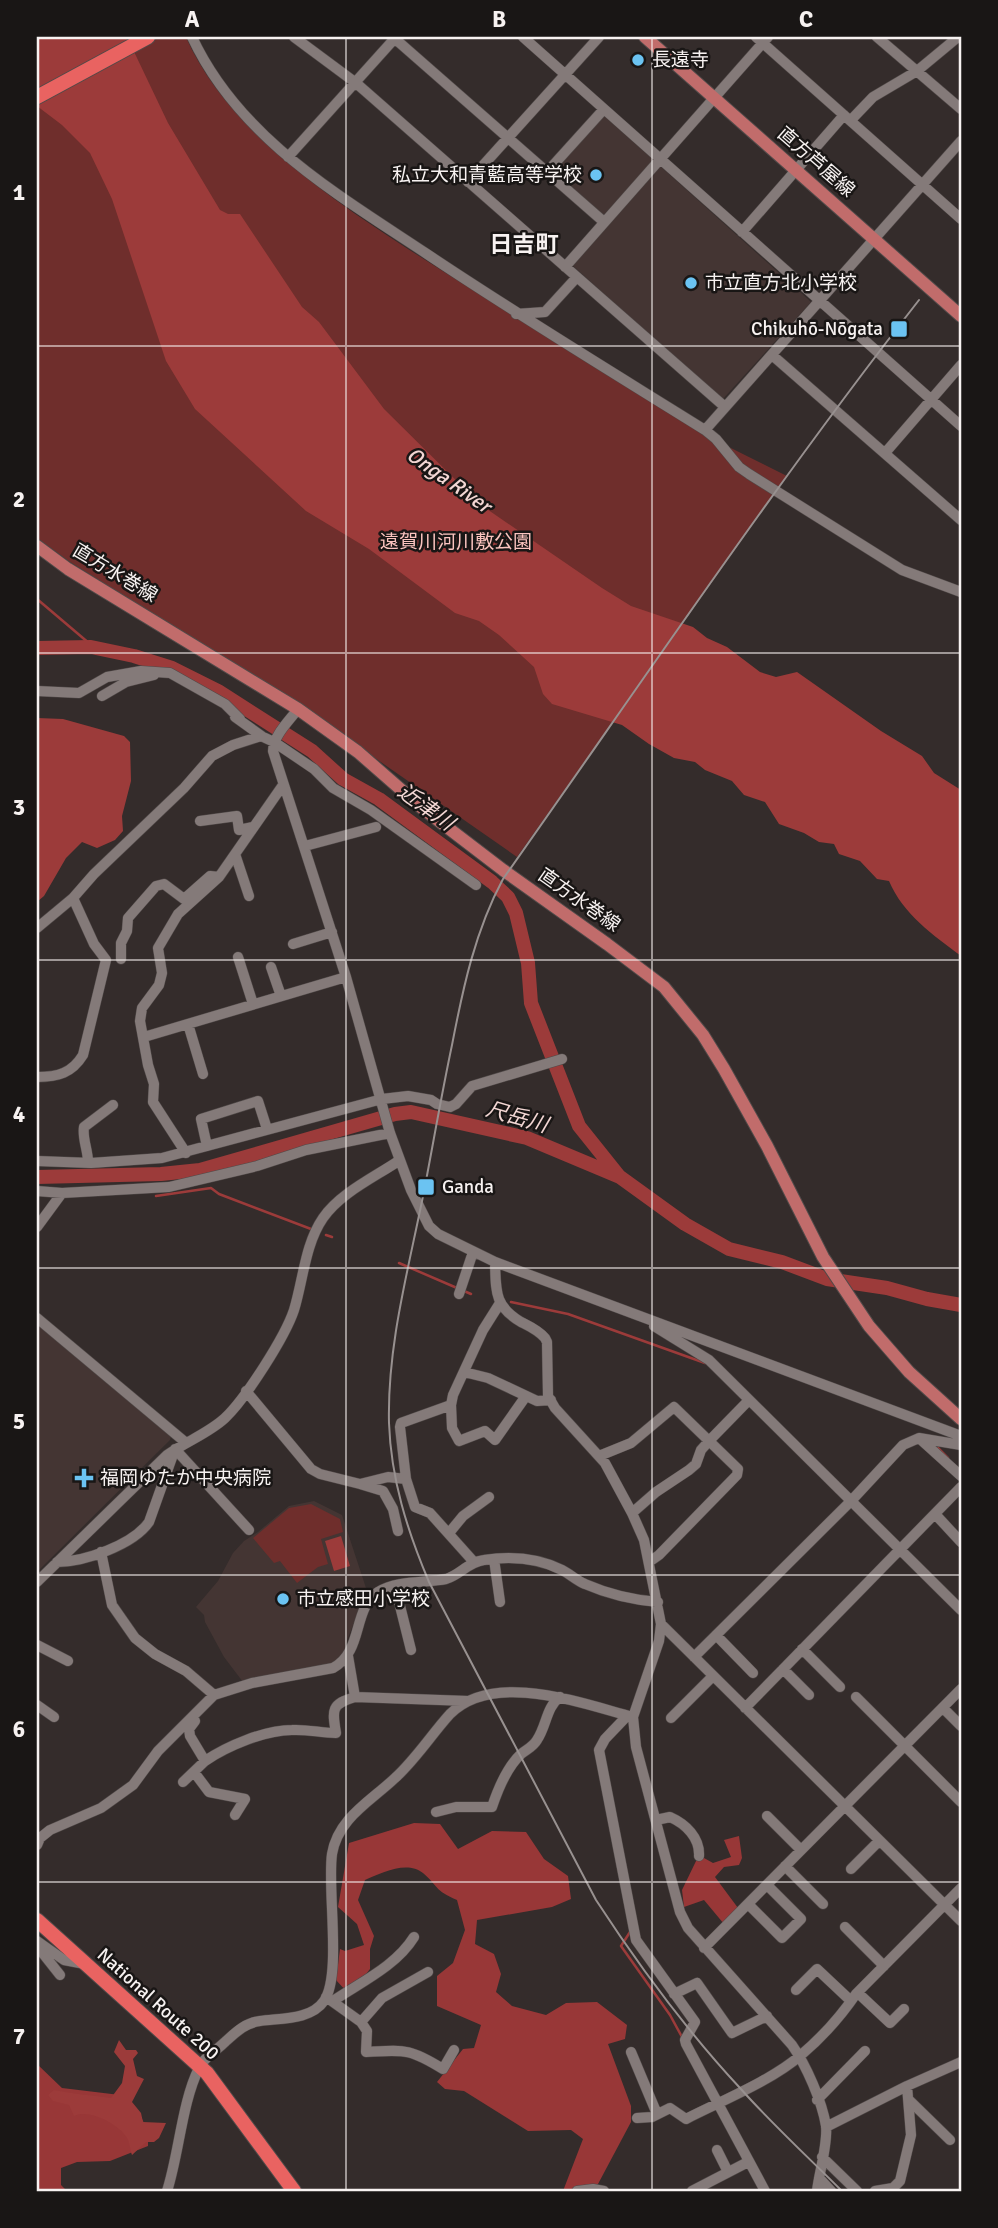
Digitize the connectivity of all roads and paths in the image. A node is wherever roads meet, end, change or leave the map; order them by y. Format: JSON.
{"nodes":[{"id":1,"x":148,"y":37,"type":"edge"},
{"id":2,"x":192,"y":37,"type":"edge"},
{"id":3,"x":294,"y":37,"type":"edge"},
{"id":4,"x":395,"y":37,"type":"edge"},
{"id":5,"x":523,"y":37,"type":"edge"},
{"id":6,"x":598,"y":37,"type":"edge"},
{"id":7,"x":645,"y":37,"type":"edge"},
{"id":8,"x":877,"y":37,"type":"edge"},
{"id":9,"x":958,"y":37,"type":"edge"},
{"id":10,"x":763,"y":39,"type":"edge"},
{"id":11,"x":917,"y":71,"type":"junction"},
{"id":12,"x":565,"y":74,"type":"junction"},
{"id":13,"x":356,"y":83,"type":"junction"},
{"id":14,"x":37,"y":97,"type":"edge"},
{"id":15,"x":715,"y":99,"type":"junction"},
{"id":16,"x":604,"y":109,"type":"junction"},
{"id":17,"x":961,"y":109,"type":"edge"},
{"id":18,"x":848,"y":117,"type":"junction"},
{"id":19,"x":508,"y":138,"type":"junction"},
{"id":20,"x":961,"y":141,"type":"edge"},
{"id":21,"x":288,"y":157,"type":"junction"},
{"id":22,"x":660,"y":160,"type":"junction"},
{"id":23,"x":796,"y":171,"type":"junction"},
{"id":24,"x":547,"y":173,"type":"junction"},
{"id":25,"x":468,"y":182,"type":"junction"},
{"id":26,"x":922,"y":184,"type":"junction"},
{"id":27,"x":961,"y":219,"type":"edge"},
{"id":28,"x":604,"y":222,"type":"junction"},
{"id":29,"x":742,"y":232,"type":"junction"},
{"id":30,"x":874,"y":239,"type":"junction"},
{"id":31,"x":565,"y":267,"type":"junction"},
{"id":32,"x":577,"y":277,"type":"junction"},
{"id":33,"x":820,"y":302,"type":"junction"},
{"id":34,"x":516,"y":314,"type":"junction"},
{"id":35,"x":961,"y":316,"type":"edge"},
{"id":36,"x":772,"y":355,"type":"junction"},
{"id":37,"x":961,"y":365,"type":"edge"},
{"id":38,"x":931,"y":400,"type":"junction"},
{"id":39,"x":725,"y":407,"type":"junction"},
{"id":40,"x":961,"y":426,"type":"edge"},
{"id":41,"x":705,"y":430,"type":"junction"},
{"id":42,"x":885,"y":453,"type":"junction"},
{"id":43,"x":960,"y":516,"type":"edge"},
{"id":44,"x":37,"y":546,"type":"edge"},
{"id":45,"x":961,"y":592,"type":"edge"},
{"id":46,"x":37,"y":691,"type":"edge"},
{"id":47,"x":102,"y":696,"type":"dead end"},
{"id":48,"x":298,"y":709,"type":"junction"},
{"id":49,"x":240,"y":719,"type":"junction"},
{"id":50,"x":263,"y":737,"type":"junction"},
{"id":51,"x":275,"y":740,"type":"junction"},
{"id":52,"x":283,"y":785,"type":"junction"},
{"id":53,"x":201,"y":821,"type":"dead end"},
{"id":54,"x":253,"y":827,"type":"junction"},
{"id":55,"x":376,"y":827,"type":"dead end"},
{"id":56,"x":305,"y":846,"type":"junction"},
{"id":57,"x":235,"y":854,"type":"junction"},
{"id":58,"x":219,"y":877,"type":"junction"},
{"id":59,"x":476,"y":885,"type":"dead end"},
{"id":60,"x":249,"y":895,"type":"dead end"},
{"id":61,"x":72,"y":898,"type":"junction"},
{"id":62,"x":37,"y":928,"type":"edge"},
{"id":63,"x":332,"y":932,"type":"junction"},
{"id":64,"x":293,"y":944,"type":"dead end"},
{"id":65,"x":238,"y":957,"type":"dead end"},
{"id":66,"x":121,"y":959,"type":"dead end"},
{"id":67,"x":271,"y":967,"type":"dead end"},
{"id":68,"x":346,"y":977,"type":"junction"},
{"id":69,"x":281,"y":996,"type":"junction"},
{"id":70,"x":253,"y":1004,"type":"junction"},
{"id":71,"x":188,"y":1024,"type":"junction"},
{"id":72,"x":144,"y":1037,"type":"junction"},
{"id":73,"x":562,"y":1059,"type":"dead end"},
{"id":74,"x":203,"y":1074,"type":"dead end"},
{"id":75,"x":37,"y":1077,"type":"edge"},
{"id":76,"x":382,"y":1099,"type":"junction"},
{"id":77,"x":113,"y":1105,"type":"dead end"},
{"id":78,"x":267,"y":1129,"type":"junction"},
{"id":79,"x":390,"y":1133,"type":"junction"},
{"id":80,"x":207,"y":1146,"type":"junction"},
{"id":81,"x":186,"y":1153,"type":"junction"},
{"id":82,"x":400,"y":1160,"type":"junction"},
{"id":83,"x":37,"y":1161,"type":"edge"},
{"id":84,"x":88,"y":1162,"type":"junction"},
{"id":85,"x":37,"y":1191,"type":"edge"},
{"id":86,"x":62,"y":1193,"type":"junction"},
{"id":87,"x":37,"y":1227,"type":"edge"},
{"id":88,"x":473,"y":1252,"type":"junction"},
{"id":89,"x":495,"y":1262,"type":"junction"},
{"id":90,"x":460,"y":1291,"type":"dead end"},
{"id":91,"x":500,"y":1303,"type":"junction"},
{"id":92,"x":37,"y":1318,"type":"edge"},
{"id":93,"x":645,"y":1319,"type":"junction"},
{"id":94,"x":464,"y":1372,"type":"junction"},
{"id":95,"x":246,"y":1391,"type":"junction"},
{"id":96,"x":526,"y":1396,"type":"junction"},
{"id":97,"x":551,"y":1400,"type":"junction"},
{"id":98,"x":749,"y":1400,"type":"junction"},
{"id":99,"x":451,"y":1405,"type":"junction"},
{"id":100,"x":961,"y":1419,"type":"edge"},
{"id":101,"x":961,"y":1436,"type":"edge"},
{"id":102,"x":919,"y":1438,"type":"junction"},
{"id":103,"x":709,"y":1441,"type":"junction"},
{"id":104,"x":185,"y":1442,"type":"junction"},
{"id":105,"x":961,"y":1445,"type":"edge"},
{"id":106,"x":175,"y":1449,"type":"junction"},
{"id":107,"x":599,"y":1456,"type":"junction"},
{"id":108,"x":961,"y":1476,"type":"edge"},
{"id":109,"x":406,"y":1479,"type":"junction"},
{"id":110,"x":360,"y":1484,"type":"junction"},
{"id":111,"x":961,"y":1487,"type":"edge"},
{"id":112,"x":489,"y":1497,"type":"dead end"},
{"id":113,"x":853,"y":1499,"type":"junction"},
{"id":114,"x":632,"y":1513,"type":"junction"},
{"id":115,"x":934,"y":1514,"type":"junction"},
{"id":116,"x":249,"y":1530,"type":"dead end"},
{"id":117,"x":398,"y":1531,"type":"dead end"},
{"id":118,"x":449,"y":1533,"type":"junction"},
{"id":119,"x":961,"y":1542,"type":"edge"},
{"id":120,"x":902,"y":1547,"type":"junction"},
{"id":121,"x":101,"y":1552,"type":"junction"},
{"id":122,"x":494,"y":1559,"type":"junction"},
{"id":123,"x":57,"y":1562,"type":"junction"},
{"id":124,"x":473,"y":1562,"type":"junction"},
{"id":125,"x":649,"y":1562,"type":"junction"},
{"id":126,"x":37,"y":1582,"type":"edge"},
{"id":127,"x":395,"y":1586,"type":"junction"},
{"id":128,"x":500,"y":1602,"type":"dead end"},
{"id":129,"x":658,"y":1602,"type":"junction"},
{"id":130,"x":961,"y":1610,"type":"edge"},
{"id":131,"x":661,"y":1625,"type":"junction"},
{"id":132,"x":716,"y":1635,"type":"junction"},
{"id":133,"x":37,"y":1645,"type":"edge"},
{"id":134,"x":802,"y":1649,"type":"junction"},
{"id":135,"x":411,"y":1650,"type":"dead end"},
{"id":136,"x":348,"y":1656,"type":"junction"},
{"id":137,"x":694,"y":1657,"type":"junction"},
{"id":138,"x":68,"y":1661,"type":"dead end"},
{"id":139,"x":783,"y":1669,"type":"junction"},
{"id":140,"x":753,"y":1673,"type":"dead end"},
{"id":141,"x":713,"y":1676,"type":"junction"},
{"id":142,"x":840,"y":1687,"type":"dead end"},
{"id":143,"x":961,"y":1689,"type":"edge"},
{"id":144,"x":214,"y":1695,"type":"junction"},
{"id":145,"x":809,"y":1695,"type":"dead end"},
{"id":146,"x":355,"y":1697,"type":"junction"},
{"id":147,"x":560,"y":1697,"type":"junction"},
{"id":148,"x":856,"y":1698,"type":"dead end"},
{"id":149,"x":469,"y":1701,"type":"junction"},
{"id":150,"x":37,"y":1705,"type":"edge"},
{"id":151,"x":745,"y":1708,"type":"junction"},
{"id":152,"x":943,"y":1708,"type":"junction"},
{"id":153,"x":630,"y":1716,"type":"junction"},
{"id":154,"x":54,"y":1717,"type":"dead end"},
{"id":155,"x":671,"y":1718,"type":"dead end"},
{"id":156,"x":961,"y":1726,"type":"edge"},
{"id":157,"x":904,"y":1745,"type":"junction"},
{"id":158,"x":205,"y":1761,"type":"junction"},
{"id":159,"x":194,"y":1772,"type":"junction"},
{"id":160,"x":183,"y":1782,"type":"dead end"},
{"id":161,"x":961,"y":1802,"type":"edge"},
{"id":162,"x":844,"y":1807,"type":"junction"},
{"id":163,"x":436,"y":1812,"type":"dead end"},
{"id":164,"x":234,"y":1815,"type":"dead end"},
{"id":165,"x":767,"y":1816,"type":"dead end"},
{"id":166,"x":656,"y":1820,"type":"junction"},
{"id":167,"x":879,"y":1841,"type":"junction"},
{"id":168,"x":37,"y":1845,"type":"edge"},
{"id":169,"x":801,"y":1850,"type":"junction"},
{"id":170,"x":699,"y":1856,"type":"dead end"},
{"id":171,"x":785,"y":1866,"type":"junction"},
{"id":172,"x":851,"y":1870,"type":"dead end"},
{"id":173,"x":767,"y":1885,"type":"junction"},
{"id":174,"x":961,"y":1888,"type":"edge"},
{"id":175,"x":748,"y":1904,"type":"junction"},
{"id":176,"x":823,"y":1904,"type":"dead end"},
{"id":177,"x":945,"y":1905,"type":"junction"},
{"id":178,"x":37,"y":1920,"type":"edge"},
{"id":179,"x":961,"y":1921,"type":"edge"},
{"id":180,"x":845,"y":1927,"type":"dead end"},
{"id":181,"x":414,"y":1937,"type":"dead end"},
{"id":182,"x":37,"y":1944,"type":"edge"},
{"id":183,"x":704,"y":1948,"type":"junction"},
{"id":184,"x":85,"y":1964,"type":"junction"},
{"id":185,"x":884,"y":1966,"type":"junction"},
{"id":186,"x":428,"y":1972,"type":"dead end"},
{"id":187,"x":60,"y":1975,"type":"dead end"},
{"id":188,"x":796,"y":1990,"type":"dead end"},
{"id":189,"x":674,"y":1994,"type":"junction"},
{"id":190,"x":855,"y":1997,"type":"junction"},
{"id":191,"x":329,"y":1999,"type":"junction"},
{"id":192,"x":904,"y":2009,"type":"dead end"},
{"id":193,"x":767,"y":2016,"type":"junction"},
{"id":194,"x":360,"y":2022,"type":"junction"},
{"id":195,"x":454,"y":2050,"type":"dead end"},
{"id":196,"x":865,"y":2051,"type":"dead end"},
{"id":197,"x":631,"y":2052,"type":"dead end"},
{"id":198,"x":800,"y":2056,"type":"junction"},
{"id":199,"x":961,"y":2062,"type":"edge"},
{"id":200,"x":200,"y":2066,"type":"junction"},
{"id":201,"x":907,"y":2086,"type":"junction"},
{"id":202,"x":817,"y":2100,"type":"junction"},
{"id":203,"x":909,"y":2100,"type":"junction"},
{"id":204,"x":717,"y":2103,"type":"junction"},
{"id":205,"x":657,"y":2114,"type":"junction"},
{"id":206,"x":637,"y":2118,"type":"dead end"},
{"id":207,"x":826,"y":2127,"type":"junction"},
{"id":208,"x":950,"y":2140,"type":"dead end"},
{"id":209,"x":718,"y":2150,"type":"dead end"},
{"id":210,"x":822,"y":2157,"type":"junction"},
{"id":211,"x":748,"y":2162,"type":"junction"},
{"id":212,"x":728,"y":2172,"type":"junction"},
{"id":213,"x":818,"y":2178,"type":"junction"},
{"id":214,"x":698,"y":2190,"type":"edge"},
{"id":215,"x":167,"y":2191,"type":"edge"},
{"id":216,"x":294,"y":2191,"type":"edge"},
{"id":217,"x":577,"y":2191,"type":"edge"},
{"id":218,"x":604,"y":2191,"type":"edge"},
{"id":219,"x":765,"y":2191,"type":"edge"},
{"id":220,"x":817,"y":2191,"type":"edge"},
{"id":221,"x":831,"y":2191,"type":"edge"},
{"id":222,"x":857,"y":2191,"type":"edge"},
{"id":223,"x":875,"y":2191,"type":"edge"}],
"edges":[{"from":1,"to":14,"type":"highway"},
{"from":2,"to":21,"type":"street"},
{"from":3,"to":13,"type":"street"},
{"from":4,"to":13,"type":"street"},
{"from":4,"to":19,"type":"street"},
{"from":5,"to":12,"type":"street"},
{"from":6,"to":12,"type":"street"},
{"from":7,"to":15,"type":"main road","name":"直方芦屋線"},
{"from":8,"to":11,"type":"street"},
{"from":9,"to":11,"type":"street"},
{"from":10,"to":15,"type":"street"},
{"from":10,"to":18,"type":"street"},
{"from":11,"to":17,"type":"street"},
{"from":11,"to":18,"type":"street"},
{"from":12,"to":16,"type":"street"},
{"from":12,"to":19,"type":"street"},
{"from":13,"to":21,"type":"street"},
{"from":13,"to":25,"type":"street"},
{"from":15,"to":22,"type":"street"},
{"from":15,"to":23,"type":"main road","name":"直方芦屋線"},
{"from":16,"to":22,"type":"street"},
{"from":16,"to":24,"type":"street"},
{"from":18,"to":23,"type":"street"},
{"from":18,"to":26,"type":"street"},
{"from":19,"to":24,"type":"street"},
{"from":19,"to":25,"type":"street"},
{"from":20,"to":26,"type":"street"},
{"from":21,"to":34,"type":"street"},
{"from":22,"to":28,"type":"street"},
{"from":22,"to":29,"type":"street"},
{"from":23,"to":29,"type":"street"},
{"from":23,"to":30,"type":"main road","name":"直方芦屋線"},
{"from":24,"to":28,"type":"street"},
{"from":25,"to":31,"type":"street"},
{"from":26,"to":27,"type":"street"},
{"from":26,"to":30,"type":"street"},
{"from":28,"to":31,"type":"street"},
{"from":29,"to":33,"type":"street"},
{"from":30,"to":33,"type":"street"},
{"from":30,"to":35,"type":"main road","name":"直方芦屋線"},
{"from":31,"to":32,"type":"street"},
{"from":32,"to":34,"type":"street"},
{"from":32,"to":39,"type":"street"},
{"from":33,"to":36,"type":"street"},
{"from":33,"to":38,"type":"street"},
{"from":34,"to":41,"type":"street"},
{"from":36,"to":39,"type":"street"},
{"from":36,"to":42,"type":"street"},
{"from":37,"to":38,"type":"street"},
{"from":38,"to":40,"type":"street"},
{"from":38,"to":42,"type":"street"},
{"from":39,"to":41,"type":"street"},
{"from":41,"to":45,"type":"street"},
{"from":42,"to":43,"type":"street"},
{"from":44,"to":48,"type":"main road","name":"直方水巻線"},
{"from":46,"to":49,"type":"street"},
{"from":47,"to":49,"type":"street"},
{"from":48,"to":51,"type":"street"},
{"from":48,"to":100,"type":"main road","name":"直方水巻線"},
{"from":49,"to":50,"type":"street"},
{"from":50,"to":51,"type":"street"},
{"from":50,"to":61,"type":"street"},
{"from":51,"to":52,"type":"street"},
{"from":51,"to":59,"type":"street"},
{"from":52,"to":54,"type":"street"},
{"from":52,"to":56,"type":"street"},
{"from":53,"to":54,"type":"street"},
{"from":54,"to":57,"type":"street"},
{"from":55,"to":56,"type":"street"},
{"from":56,"to":63,"type":"street"},
{"from":57,"to":58,"type":"street"},
{"from":57,"to":60,"type":"street"},
{"from":58,"to":66,"type":"street"},
{"from":58,"to":72,"type":"street"},
{"from":61,"to":62,"type":"street"},
{"from":61,"to":75,"type":"street"},
{"from":63,"to":64,"type":"street"},
{"from":63,"to":68,"type":"street"},
{"from":65,"to":70,"type":"street"},
{"from":67,"to":69,"type":"street"},
{"from":68,"to":69,"type":"street"},
{"from":68,"to":76,"type":"street"},
{"from":69,"to":70,"type":"street"},
{"from":70,"to":71,"type":"street"},
{"from":71,"to":72,"type":"street"},
{"from":71,"to":74,"type":"street"},
{"from":72,"to":81,"type":"street"},
{"from":73,"to":76,"type":"street"},
{"from":76,"to":78,"type":"street"},
{"from":76,"to":79,"type":"street"},
{"from":77,"to":84,"type":"street"},
{"from":78,"to":80,"type":"street"},
{"from":78,"to":80,"type":"street"},
{"from":79,"to":82,"type":"street"},
{"from":79,"to":86,"type":"street"},
{"from":80,"to":81,"type":"street"},
{"from":81,"to":84,"type":"street"},
{"from":82,"to":88,"type":"street"},
{"from":82,"to":95,"type":"street"},
{"from":83,"to":84,"type":"street"},
{"from":85,"to":86,"type":"street"},
{"from":86,"to":87,"type":"street"},
{"from":88,"to":89,"type":"street"},
{"from":88,"to":90,"type":"street"},
{"from":89,"to":91,"type":"street"},
{"from":89,"to":93,"type":"street"},
{"from":91,"to":94,"type":"street"},
{"from":91,"to":97,"type":"street"},
{"from":92,"to":104,"type":"street"},
{"from":93,"to":98,"type":"street"},
{"from":93,"to":101,"type":"street"},
{"from":94,"to":96,"type":"street"},
{"from":94,"to":99,"type":"street"},
{"from":95,"to":104,"type":"street"},
{"from":95,"to":110,"type":"street"},
{"from":96,"to":97,"type":"street"},
{"from":96,"to":99,"type":"street"},
{"from":97,"to":107,"type":"street"},
{"from":98,"to":103,"type":"street"},
{"from":98,"to":113,"type":"street"},
{"from":99,"to":109,"type":"street"},
{"from":102,"to":105,"type":"street"},
{"from":102,"to":108,"type":"street"},
{"from":102,"to":113,"type":"street"},
{"from":103,"to":107,"type":"street"},
{"from":103,"to":114,"type":"street"},
{"from":103,"to":125,"type":"street"},
{"from":104,"to":106,"type":"street"},
{"from":106,"to":116,"type":"street"},
{"from":106,"to":121,"type":"street"},
{"from":106,"to":123,"type":"street"},
{"from":107,"to":114,"type":"street"},
{"from":109,"to":110,"type":"street"},
{"from":109,"to":118,"type":"street"},
{"from":110,"to":117,"type":"street"},
{"from":111,"to":115,"type":"street"},
{"from":112,"to":118,"type":"street"},
{"from":113,"to":120,"type":"street"},
{"from":113,"to":132,"type":"street"},
{"from":114,"to":125,"type":"street"},
{"from":115,"to":119,"type":"street"},
{"from":115,"to":120,"type":"street"},
{"from":118,"to":124,"type":"street"},
{"from":120,"to":130,"type":"street"},
{"from":120,"to":134,"type":"street"},
{"from":121,"to":123,"type":"street"},
{"from":121,"to":144,"type":"street"},
{"from":122,"to":124,"type":"street"},
{"from":122,"to":128,"type":"street"},
{"from":122,"to":129,"type":"street"},
{"from":123,"to":126,"type":"street"},
{"from":124,"to":127,"type":"street"},
{"from":125,"to":129,"type":"street"},
{"from":127,"to":135,"type":"street"},
{"from":127,"to":136,"type":"street"},
{"from":129,"to":131,"type":"street"},
{"from":131,"to":137,"type":"street"},
{"from":131,"to":153,"type":"street"},
{"from":132,"to":137,"type":"street"},
{"from":132,"to":140,"type":"street"},
{"from":133,"to":138,"type":"street"},
{"from":134,"to":139,"type":"street"},
{"from":134,"to":142,"type":"street"},
{"from":136,"to":144,"type":"street"},
{"from":136,"to":146,"type":"street"},
{"from":137,"to":141,"type":"street"},
{"from":139,"to":145,"type":"street"},
{"from":139,"to":151,"type":"street"},
{"from":141,"to":151,"type":"street"},
{"from":141,"to":155,"type":"street"},
{"from":143,"to":152,"type":"street"},
{"from":144,"to":158,"type":"street"},
{"from":144,"to":168,"type":"street"},
{"from":146,"to":149,"type":"street"},
{"from":146,"to":158,"type":"street"},
{"from":147,"to":149,"type":"street"},
{"from":147,"to":153,"type":"street"},
{"from":147,"to":163,"type":"street"},
{"from":148,"to":157,"type":"street"},
{"from":149,"to":191,"type":"street"},
{"from":150,"to":154,"type":"street"},
{"from":151,"to":162,"type":"street"},
{"from":152,"to":156,"type":"street"},
{"from":152,"to":157,"type":"street"},
{"from":153,"to":166,"type":"street"},
{"from":153,"to":189,"type":"street"},
{"from":157,"to":161,"type":"street"},
{"from":157,"to":162,"type":"street"},
{"from":158,"to":159,"type":"street"},
{"from":159,"to":160,"type":"street"},
{"from":159,"to":164,"type":"street"},
{"from":162,"to":167,"type":"street"},
{"from":162,"to":169,"type":"street"},
{"from":165,"to":169,"type":"street"},
{"from":166,"to":170,"type":"street"},
{"from":166,"to":183,"type":"street"},
{"from":167,"to":172,"type":"street"},
{"from":167,"to":177,"type":"street"},
{"from":169,"to":171,"type":"street"},
{"from":171,"to":173,"type":"street"},
{"from":171,"to":176,"type":"street"},
{"from":173,"to":175,"type":"street"},
{"from":173,"to":175,"type":"street"},
{"from":174,"to":177,"type":"street"},
{"from":175,"to":183,"type":"street"},
{"from":177,"to":179,"type":"street"},
{"from":177,"to":185,"type":"street"},
{"from":178,"to":184,"type":"highway","name":"National Route 200"},
{"from":180,"to":185,"type":"street"},
{"from":181,"to":191,"type":"street"},
{"from":182,"to":184,"type":"street"},
{"from":182,"to":187,"type":"street"},
{"from":183,"to":193,"type":"street"},
{"from":184,"to":200,"type":"highway","name":"National Route 200"},
{"from":185,"to":190,"type":"street"},
{"from":186,"to":194,"type":"street"},
{"from":188,"to":190,"type":"street"},
{"from":189,"to":193,"type":"street"},
{"from":189,"to":204,"type":"street"},
{"from":190,"to":192,"type":"street"},
{"from":190,"to":198,"type":"street"},
{"from":191,"to":194,"type":"street"},
{"from":191,"to":200,"type":"street"},
{"from":193,"to":198,"type":"street"},
{"from":194,"to":195,"type":"street"},
{"from":196,"to":202,"type":"street"},
{"from":197,"to":205,"type":"street"},
{"from":198,"to":202,"type":"street"},
{"from":198,"to":204,"type":"street"},
{"from":199,"to":201,"type":"street"},
{"from":200,"to":215,"type":"street"},
{"from":200,"to":216,"type":"highway","name":"National Route 200"},
{"from":201,"to":203,"type":"street"},
{"from":201,"to":207,"type":"street"},
{"from":202,"to":207,"type":"street"},
{"from":203,"to":208,"type":"street"},
{"from":203,"to":223,"type":"street"},
{"from":204,"to":205,"type":"street"},
{"from":204,"to":211,"type":"street"},
{"from":205,"to":206,"type":"street"},
{"from":207,"to":210,"type":"street"},
{"from":209,"to":212,"type":"street"},
{"from":210,"to":213,"type":"street"},
{"from":210,"to":222,"type":"street"},
{"from":211,"to":212,"type":"street"},
{"from":211,"to":219,"type":"street"},
{"from":212,"to":214,"type":"street"},
{"from":213,"to":220,"type":"street"},
{"from":213,"to":221,"type":"street"},
{"from":217,"to":218,"type":"street"}]}
